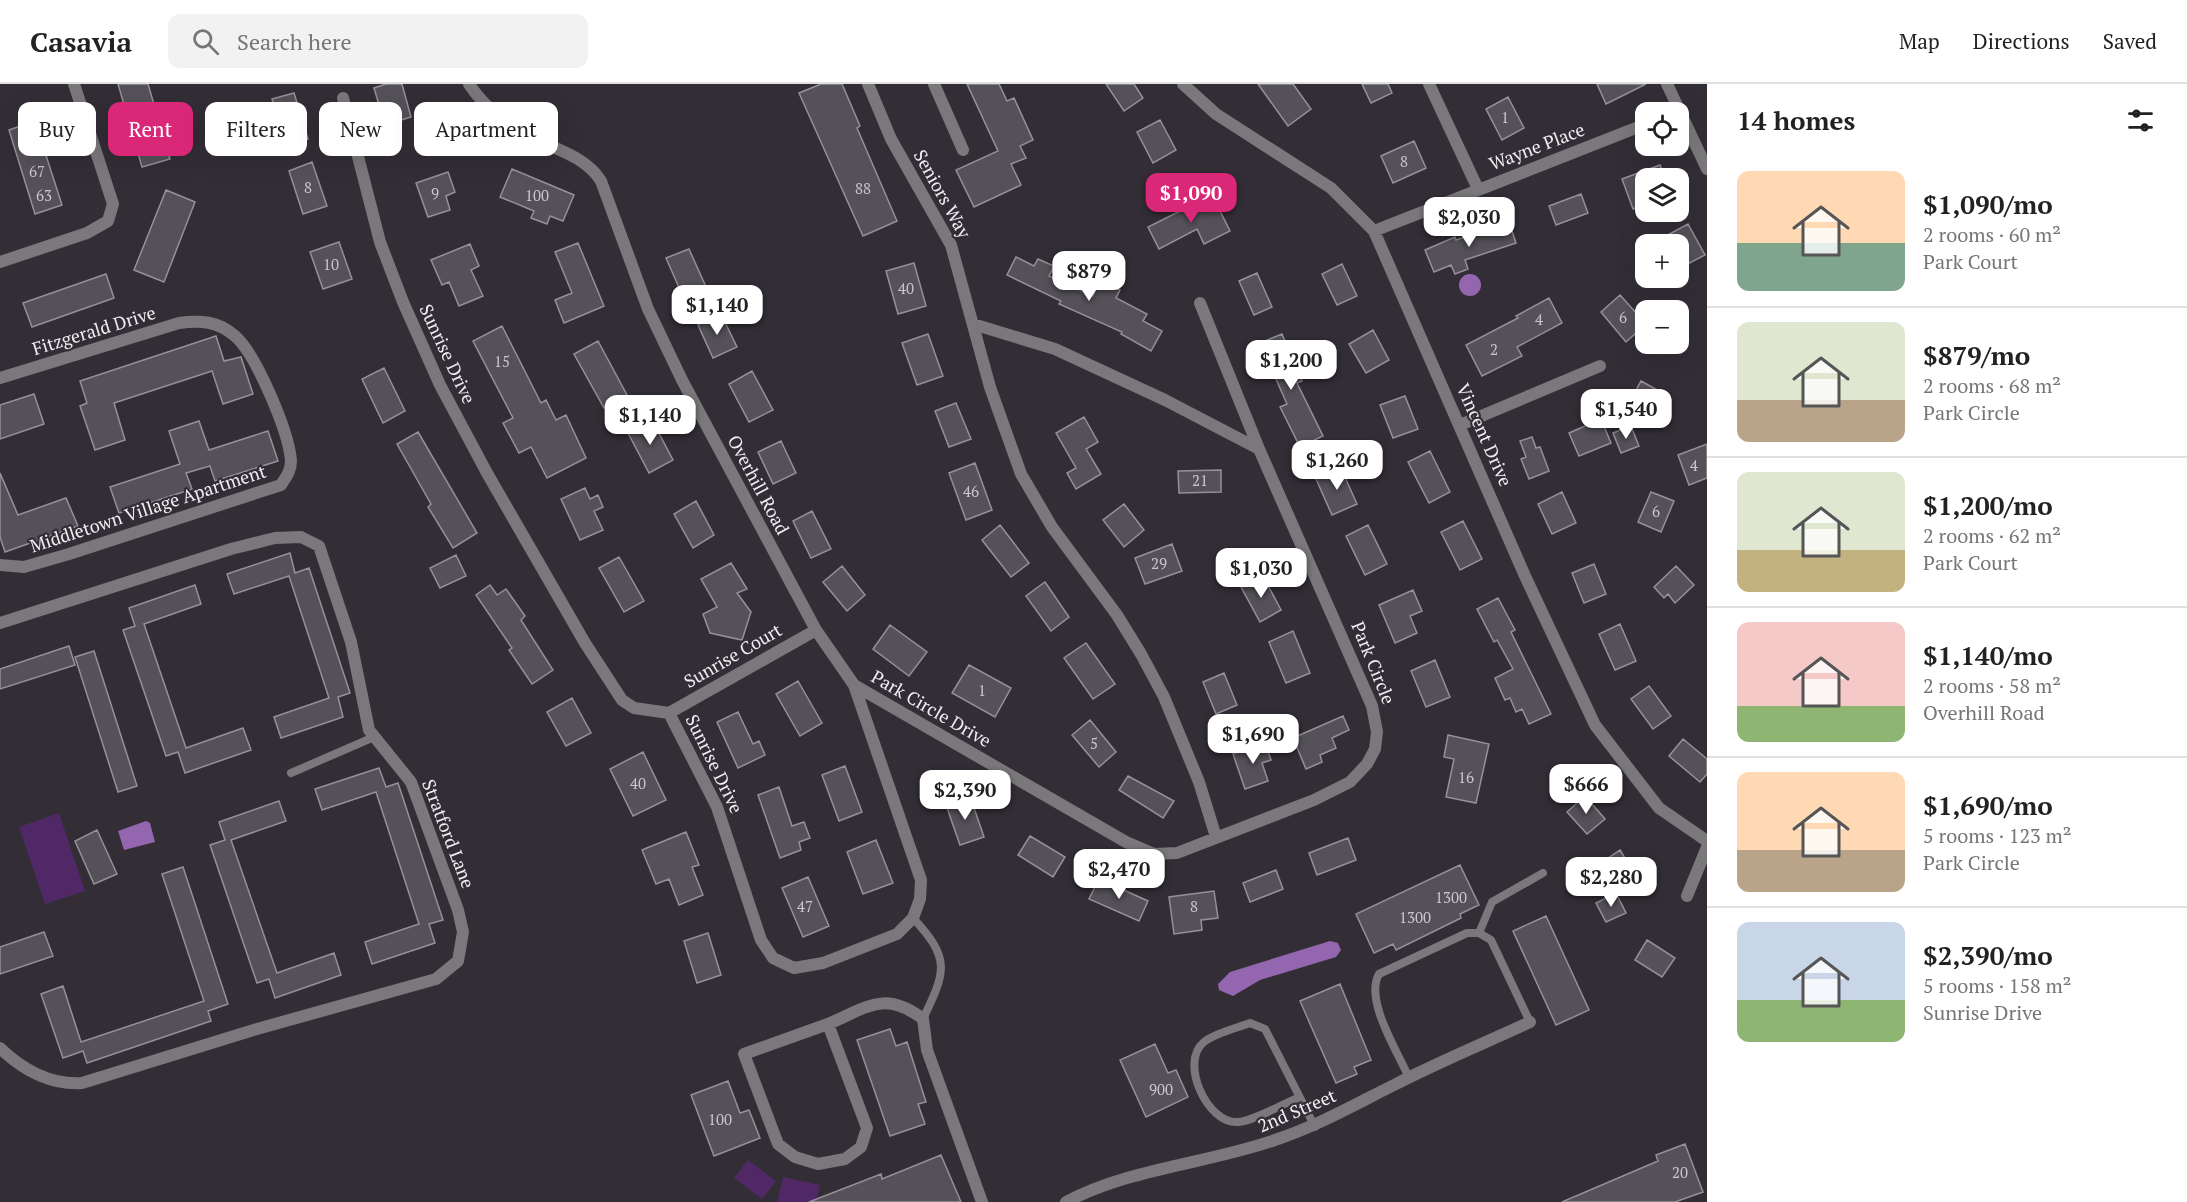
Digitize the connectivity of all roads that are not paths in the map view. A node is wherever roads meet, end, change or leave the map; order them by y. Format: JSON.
{"nodes":[{"id":1,"x":74,"y":84,"type":"edge"},
{"id":2,"x":469,"y":84,"type":"edge"},
{"id":3,"x":868,"y":84,"type":"edge"},
{"id":4,"x":934,"y":84,"type":"edge"},
{"id":5,"x":1183,"y":84,"type":"edge"},
{"id":6,"x":1429,"y":84,"type":"edge"},
{"id":7,"x":1667,"y":84,"type":"edge"},
{"id":8,"x":343,"y":98,"type":"dead end"},
{"id":9,"x":1674,"y":102,"type":"edge"},
{"id":10,"x":1635,"y":128,"type":"edge"},
{"id":11,"x":1689,"y":134,"type":"edge"},
{"id":12,"x":963,"y":150,"type":"dead end"},
{"id":13,"x":1707,"y":168,"type":"edge"},
{"id":14,"x":1478,"y":189,"type":"junction"},
{"id":15,"x":1374,"y":231,"type":"junction"},
{"id":16,"x":0,"y":262,"type":"edge"},
{"id":17,"x":1200,"y":303,"type":"dead end"},
{"id":18,"x":199,"y":321,"type":"joint"},
{"id":19,"x":973,"y":324,"type":"junction"},
{"id":20,"x":1600,"y":366,"type":"dead end"},
{"id":21,"x":0,"y":378,"type":"edge"},
{"id":22,"x":1460,"y":425,"type":"junction"},
{"id":23,"x":1259,"y":449,"type":"junction"},
{"id":24,"x":0,"y":565,"type":"edge"},
{"id":25,"x":0,"y":622,"type":"edge"},
{"id":26,"x":816,"y":630,"type":"junction"},
{"id":27,"x":854,"y":685,"type":"junction"},
{"id":28,"x":669,"y":713,"type":"junction"},
{"id":29,"x":374,"y":737,"type":"junction"},
{"id":30,"x":291,"y":773,"type":"dead end"},
{"id":31,"x":1216,"y":837,"type":"junction"},
{"id":32,"x":1707,"y":842,"type":"edge"},
{"id":33,"x":1707,"y":847,"type":"edge"},
{"id":34,"x":1544,"y":873,"type":"dead end"},
{"id":35,"x":1687,"y":896,"type":"dead end"},
{"id":36,"x":913,"y":918,"type":"junction"},
{"id":37,"x":1479,"y":933,"type":"junction"},
{"id":38,"x":923,"y":1019,"type":"junction"},
{"id":39,"x":1530,"y":1022,"type":"joint"},
{"id":40,"x":828,"y":1024,"type":"junction"},
{"id":41,"x":0,"y":1048,"type":"edge"},
{"id":42,"x":1409,"y":1078,"type":"junction"},
{"id":43,"x":1298,"y":1098,"type":"junction"},
{"id":44,"x":1315,"y":1126,"type":"junction"},
{"id":45,"x":982,"y":1202,"type":"edge"},
{"id":46,"x":1066,"y":1202,"type":"edge"}],
"edges":[{"from":1,"to":16,"type":"street"},
{"from":2,"to":26,"type":"street","name":"Overhill Road"},
{"from":3,"to":19,"type":"street","name":"Seniors Way"},
{"from":4,"to":12,"type":"street"},
{"from":5,"to":15,"type":"street","name":"Vincent Drive"},
{"from":6,"to":14,"type":"street"},
{"from":7,"to":9,"type":"street"},
{"from":8,"to":28,"type":"street","name":"Sunrise Drive"},
{"from":10,"to":14,"type":"street","name":"Wayne Place"},
{"from":11,"to":13,"type":"street"},
{"from":14,"to":15,"type":"street","name":"Wayne Place"},
{"from":15,"to":22,"type":"street","name":"Vincent Drive"},
{"from":17,"to":23,"type":"street","name":"Park Circle"},
{"from":18,"to":21,"type":"street","name":"Fitzgerald Drive"},
{"from":18,"to":24,"type":"street","name":"Middletown Village Apartment"},
{"from":19,"to":23,"type":"street"},
{"from":19,"to":31,"type":"street"},
{"from":20,"to":22,"type":"street"},
{"from":22,"to":32,"type":"street","name":"Vincent Drive"},
{"from":23,"to":31,"type":"street","name":"Park Circle"},
{"from":25,"to":29,"type":"street","name":"Stratford Lane"},
{"from":26,"to":27,"type":"street","name":"Overhill Road"},
{"from":26,"to":28,"type":"street","name":"Sunrise Court"},
{"from":27,"to":31,"type":"street","name":"Park Circle Drive"},
{"from":27,"to":36,"type":"street"},
{"from":28,"to":36,"type":"street","name":"Sunrise Drive"},
{"from":29,"to":30,"type":"lane"},
{"from":29,"to":41,"type":"street","name":"Stratford Lane"},
{"from":33,"to":35,"type":"street"},
{"from":34,"to":37,"type":"lane"},
{"from":36,"to":38,"type":"lane"},
{"from":37,"to":39,"type":"lane"},
{"from":37,"to":42,"type":"lane"},
{"from":38,"to":40,"type":"street"},
{"from":38,"to":45,"type":"street"},
{"from":39,"to":42,"type":"street","name":"2nd Street"},
{"from":40,"to":40,"type":"street"},
{"from":42,"to":44,"type":"street","name":"2nd Street"},
{"from":43,"to":43,"type":"lane"},
{"from":43,"to":44,"type":"lane"},
{"from":44,"to":46,"type":"street","name":"2nd Street"}]}
